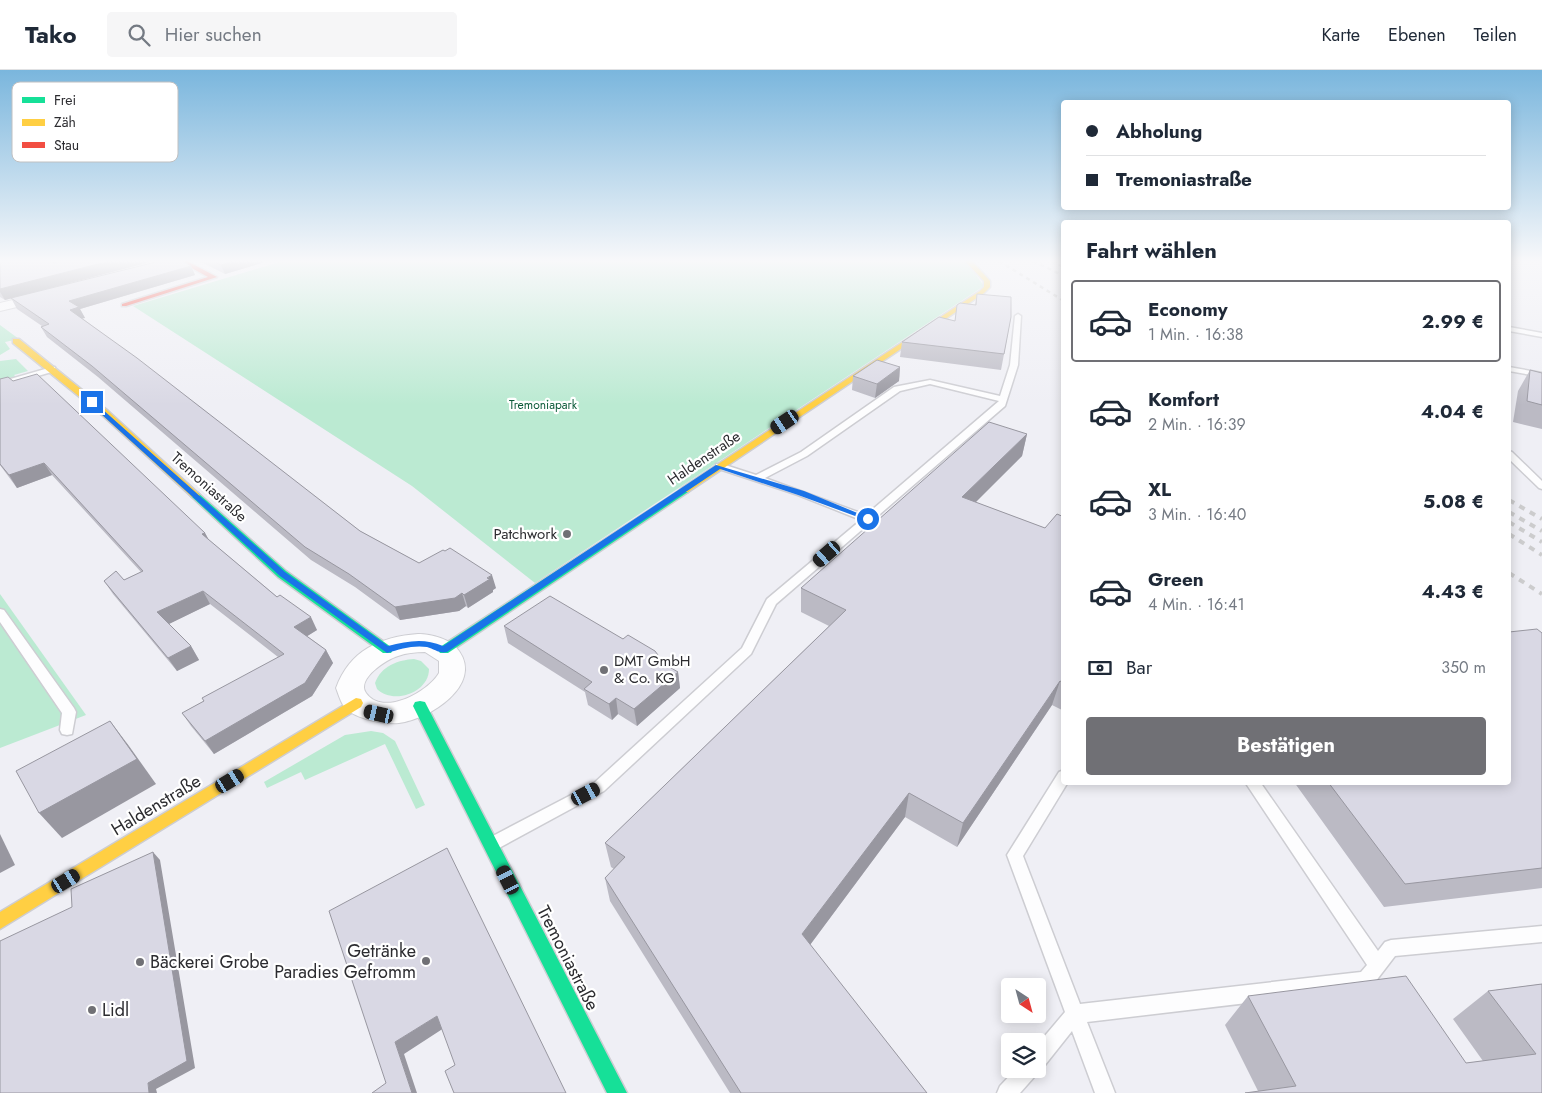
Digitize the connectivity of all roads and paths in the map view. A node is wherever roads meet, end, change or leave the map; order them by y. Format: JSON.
{"nodes":[{"id":1,"x":957,"y":309,"type":"edge"},
{"id":2,"x":1018,"y":316,"type":"dead end"},
{"id":3,"x":1511,"y":329,"type":"edge"},
{"id":4,"x":1542,"y":335,"type":"edge"},
{"id":5,"x":16,"y":341,"type":"dead end"},
{"id":6,"x":52,"y":369,"type":"junction"},
{"id":7,"x":1511,"y":369,"type":"edge"},
{"id":8,"x":1542,"y":375,"type":"edge"},
{"id":9,"x":0,"y":385,"type":"edge"},
{"id":10,"x":1003,"y":399,"type":"junction"},
{"id":11,"x":1511,"y":456,"type":"edge"},
{"id":12,"x":1511,"y":460,"type":"edge"},
{"id":13,"x":1518,"y":464,"type":"junction"},
{"id":14,"x":719,"y":466,"type":"junction"},
{"id":15,"x":758,"y":478,"type":"junction"},
{"id":16,"x":1542,"y":486,"type":"edge"},
{"id":17,"x":868,"y":519,"type":"junction"},
{"id":18,"x":0,"y":613,"type":"edge"},
{"id":19,"x":387,"y":650,"type":"junction"},
{"id":20,"x":444,"y":650,"type":"junction"},
{"id":21,"x":356,"y":703,"type":"junction"},
{"id":22,"x":420,"y":706,"type":"junction"},
{"id":23,"x":67,"y":730,"type":"dead end"},
{"id":24,"x":1061,"y":781,"type":"edge"},
{"id":25,"x":1254,"y":785,"type":"edge"},
{"id":26,"x":490,"y":845,"type":"junction"},
{"id":27,"x":0,"y":921,"type":"edge"},
{"id":28,"x":1542,"y":934,"type":"edge"},
{"id":29,"x":1377,"y":965,"type":"junction"},
{"id":30,"x":1075,"y":1014,"type":"junction"},
{"id":31,"x":1046,"y":1048,"type":"edge"},
{"id":32,"x":1020,"y":1078,"type":"edge"},
{"id":33,"x":617,"y":1093,"type":"edge"},
{"id":34,"x":1007,"y":1093,"type":"edge"},
{"id":35,"x":1105,"y":1093,"type":"edge"}],
"edges":[{"from":1,"to":14,"type":"street","name":"Haldenstraße"},
{"from":2,"to":10,"type":"lane"},
{"from":3,"to":4,"type":"lane"},
{"from":5,"to":6,"type":"street","name":"Tremoniastraße"},
{"from":6,"to":9,"type":"lane"},
{"from":6,"to":19,"type":"street","name":"Tremoniastraße"},
{"from":7,"to":8,"type":"lane"},
{"from":10,"to":15,"type":"lane"},
{"from":10,"to":17,"type":"lane"},
{"from":11,"to":13,"type":"lane"},
{"from":12,"to":13,"type":"lane"},
{"from":13,"to":16,"type":"lane"},
{"from":14,"to":15,"type":"lane"},
{"from":14,"to":20,"type":"street","name":"Haldenstraße"},
{"from":15,"to":17,"type":"lane"},
{"from":17,"to":26,"type":"lane"},
{"from":18,"to":23,"type":"lane"},
{"from":19,"to":20,"type":"street"},
{"from":19,"to":21,"type":"street"},
{"from":20,"to":22,"type":"street"},
{"from":21,"to":22,"type":"street"},
{"from":21,"to":27,"type":"street","name":"Haldenstraße"},
{"from":22,"to":26,"type":"street","name":"Tremoniastraße"},
{"from":24,"to":30,"type":"lane"},
{"from":25,"to":29,"type":"lane"},
{"from":26,"to":33,"type":"street","name":"Tremoniastraße"},
{"from":28,"to":29,"type":"lane"},
{"from":29,"to":30,"type":"lane"},
{"from":30,"to":31,"type":"lane"},
{"from":30,"to":35,"type":"lane"},
{"from":32,"to":34,"type":"lane"}]}
